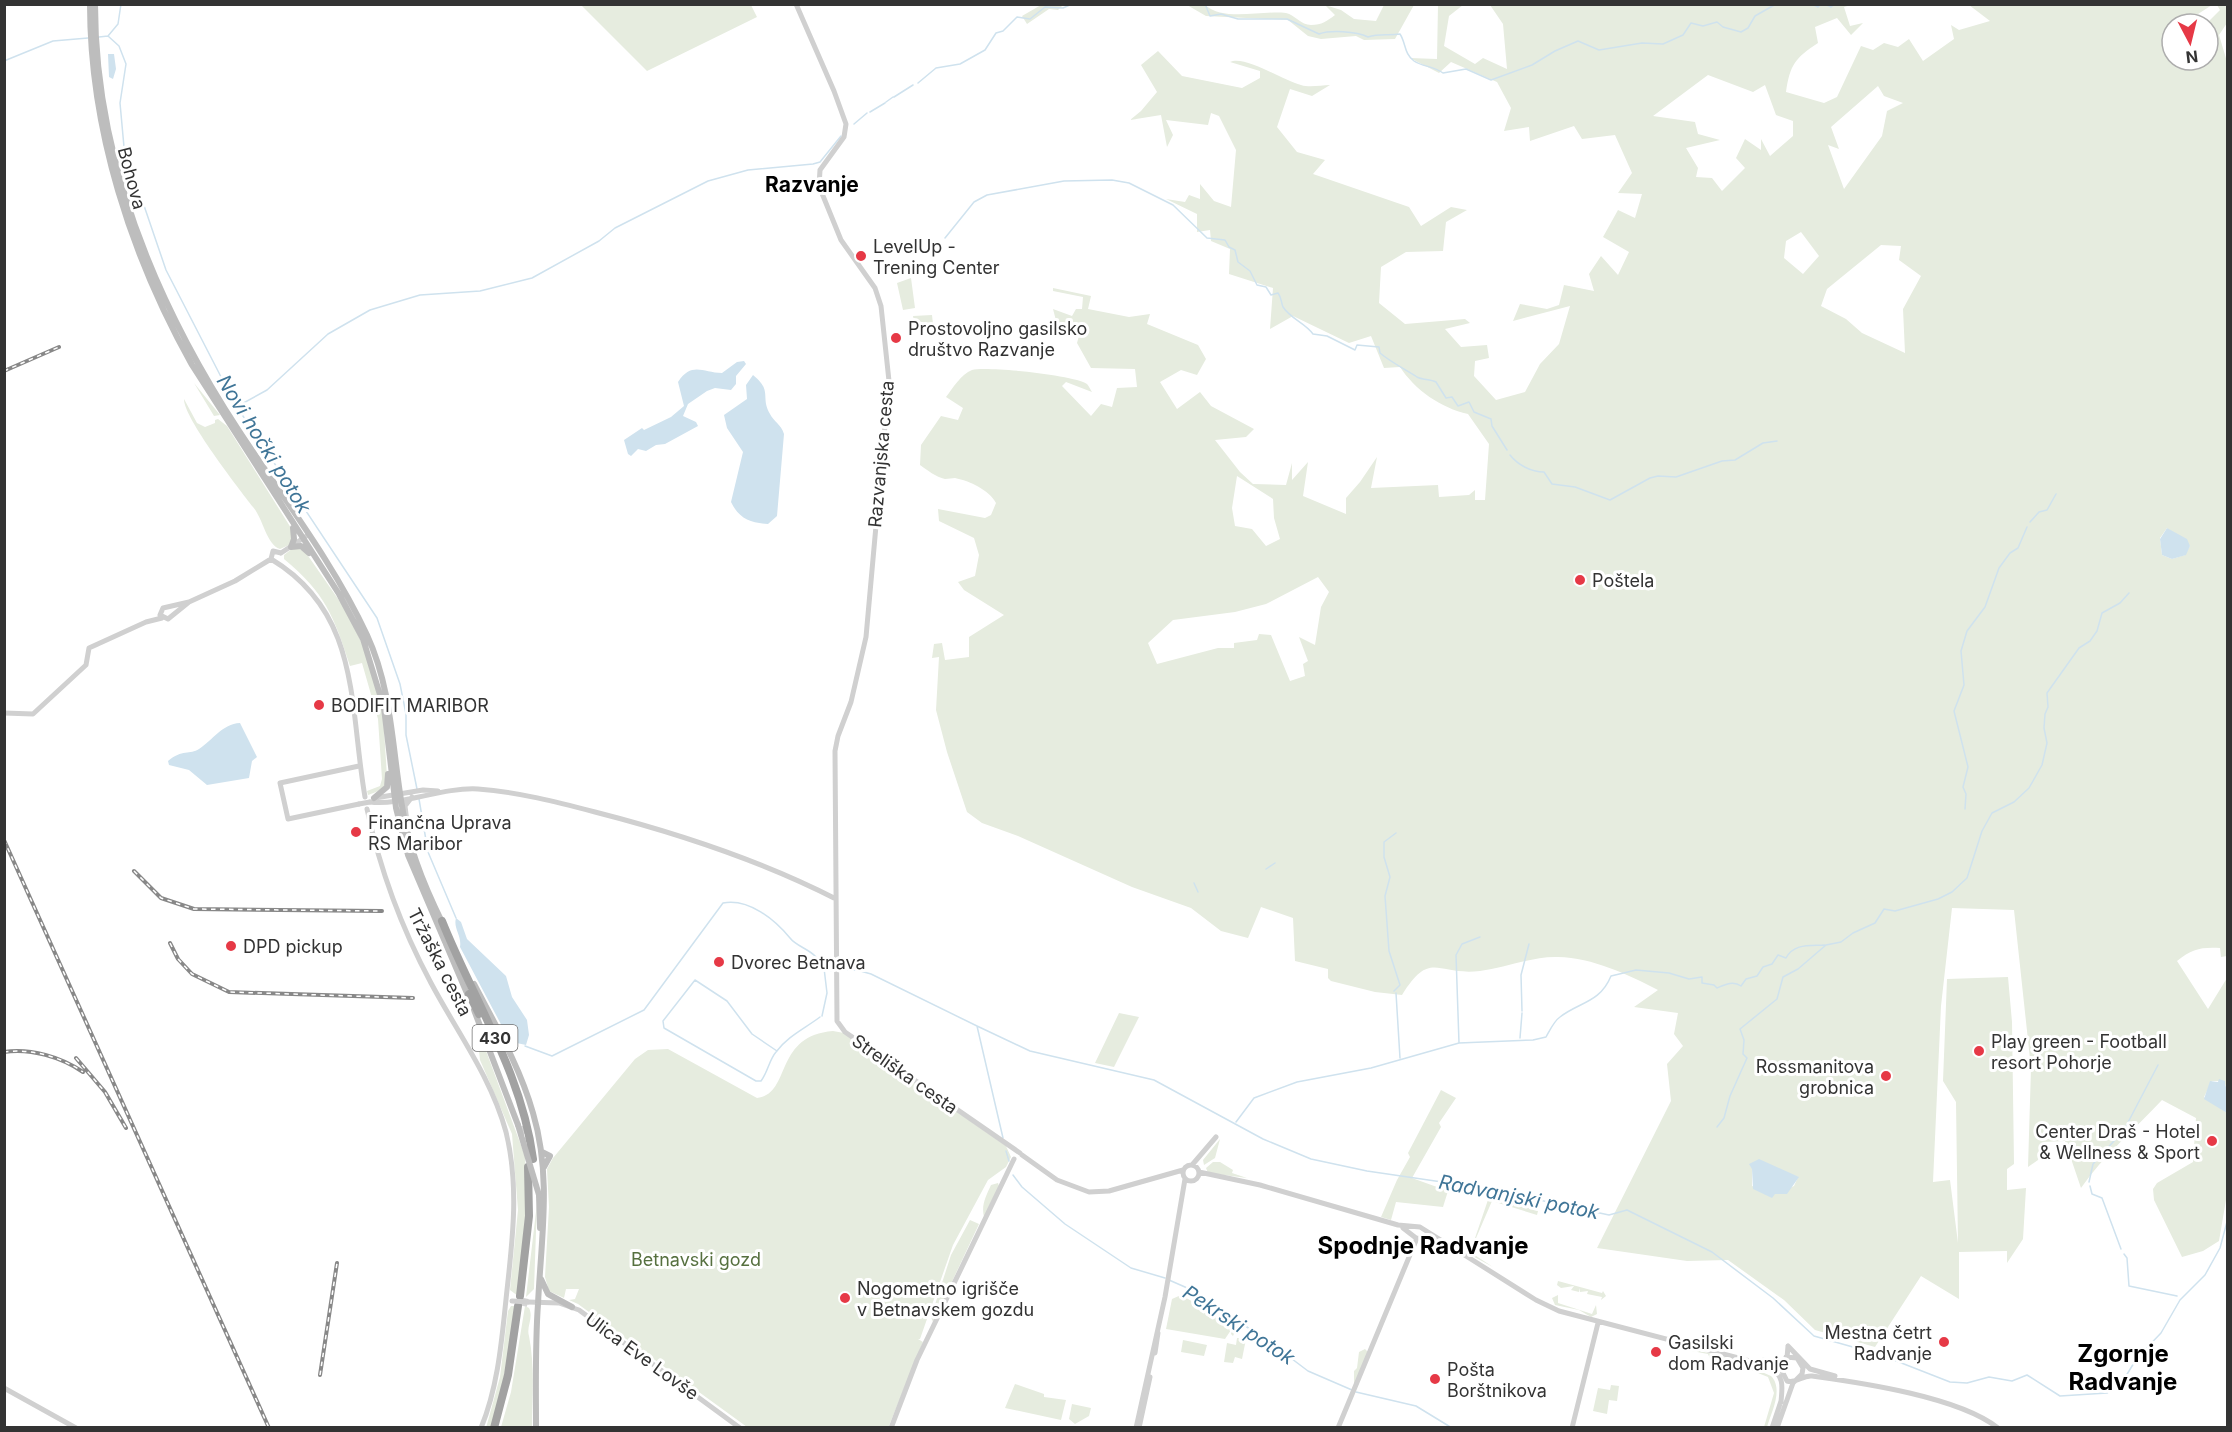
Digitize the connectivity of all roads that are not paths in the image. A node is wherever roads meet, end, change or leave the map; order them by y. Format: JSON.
{"nodes":[{"id":1,"x":90,"y":4,"type":"edge"},
{"id":2,"x":94,"y":4,"type":"edge"},
{"id":3,"x":795,"y":4,"type":"edge"},
{"id":4,"x":93,"y":33,"type":"junction"},
{"id":5,"x":187,"y":349,"type":"junction"},
{"id":6,"x":293,"y":524,"type":"junction"},
{"id":7,"x":306,"y":537,"type":"junction"},
{"id":8,"x":291,"y":547,"type":"junction"},
{"id":9,"x":278,"y":558,"type":"junction"},
{"id":10,"x":318,"y":562,"type":"junction"},
{"id":11,"x":170,"y":612,"type":"junction"},
{"id":12,"x":161,"y":616,"type":"junction"},
{"id":13,"x":4,"y":713,"type":"edge"},
{"id":14,"x":390,"y":762,"type":"junction"},
{"id":15,"x":359,"y":766,"type":"junction"},
{"id":16,"x":412,"y":794,"type":"junction"},
{"id":17,"x":365,"y":796,"type":"dead end"},
{"id":18,"x":397,"y":796,"type":"junction"},
{"id":19,"x":372,"y":800,"type":"junction"},
{"id":20,"x":367,"y":808,"type":"dead end"},
{"id":21,"x":409,"y":837,"type":"junction"},
{"id":22,"x":836,"y":898,"type":"junction"},
{"id":23,"x":442,"y":921,"type":"junction"},
{"id":24,"x":469,"y":994,"type":"joint"},
{"id":25,"x":520,"y":1125,"type":"joint"},
{"id":26,"x":1018,"y":1157,"type":"junction"},
{"id":27,"x":1192,"y":1165,"type":"junction"},
{"id":28,"x":1184,"y":1175,"type":"junction"},
{"id":29,"x":1196,"y":1175,"type":"junction"},
{"id":30,"x":537,"y":1195,"type":"junction"},
{"id":31,"x":1183,"y":1202,"type":"junction"},
{"id":32,"x":1417,"y":1234,"type":"junction"},
{"id":33,"x":541,"y":1252,"type":"junction"},
{"id":34,"x":540,"y":1274,"type":"junction"},
{"id":35,"x":519,"y":1301,"type":"junction"},
{"id":36,"x":538,"y":1302,"type":"junction"},
{"id":37,"x":572,"y":1307,"type":"junction"},
{"id":38,"x":1598,"y":1323,"type":"junction"},
{"id":39,"x":1756,"y":1361,"type":"junction"},
{"id":40,"x":1785,"y":1362,"type":"junction"},
{"id":41,"x":1804,"y":1370,"type":"junction"},
{"id":42,"x":1845,"y":1380,"type":"junction"},
{"id":43,"x":1791,"y":1382,"type":"junction"},
{"id":44,"x":4,"y":1388,"type":"edge"},
{"id":45,"x":1783,"y":1403,"type":"junction"},
{"id":46,"x":66,"y":1425,"type":"edge"},
{"id":47,"x":76,"y":1428,"type":"edge"},
{"id":48,"x":481,"y":1428,"type":"edge"},
{"id":49,"x":494,"y":1428,"type":"edge"},
{"id":50,"x":499,"y":1428,"type":"edge"},
{"id":51,"x":536,"y":1428,"type":"edge"},
{"id":52,"x":740,"y":1428,"type":"edge"},
{"id":53,"x":891,"y":1428,"type":"edge"},
{"id":54,"x":1138,"y":1428,"type":"edge"},
{"id":55,"x":1338,"y":1428,"type":"edge"},
{"id":56,"x":1572,"y":1428,"type":"edge"},
{"id":57,"x":1772,"y":1428,"type":"edge"},
{"id":58,"x":1777,"y":1428,"type":"edge"},
{"id":59,"x":1998,"y":1428,"type":"edge"}],
"edges":[{"from":1,"to":4,"type":"main road","name":"Bohova","number":"430"},
{"from":2,"to":4,"type":"main road","name":"Bohova","number":"430"},
{"from":3,"to":22,"type":"street","name":"Razvanjska cesta"},
{"from":4,"to":5,"type":"main road","name":"Bohova","number":"430"},
{"from":5,"to":6,"type":"main road","name":"Tržaška cesta","number":"430"},
{"from":5,"to":7,"type":"main road","name":"Tržaška cesta","number":"430"},
{"from":6,"to":7,"type":"main road","name":"Tržaška cesta","number":"430"},
{"from":6,"to":8,"type":"main road"},
{"from":7,"to":8,"type":"street"},
{"from":7,"to":10,"type":"main road","name":"Tržaška cesta","number":"430"},
{"from":7,"to":18,"type":"main road","name":"Tržaška cesta","number":"430"},
{"from":8,"to":9,"type":"street"},
{"from":8,"to":10,"type":"main road"},
{"from":9,"to":11,"type":"street"},
{"from":9,"to":15,"type":"street"},
{"from":10,"to":14,"type":"main road","name":"Tržaška cesta","number":"430"},
{"from":11,"to":12,"type":"street"},
{"from":11,"to":12,"type":"street"},
{"from":12,"to":13,"type":"street"},
{"from":14,"to":18,"type":"main road","name":"Tržaška cesta","number":"430"},
{"from":14,"to":19,"type":"main road"},
{"from":15,"to":17,"type":"street"},
{"from":15,"to":19,"type":"street","bridge":true},
{"from":16,"to":18,"type":"street"},
{"from":16,"to":21,"type":"street"},
{"from":16,"to":22,"type":"street"},
{"from":18,"to":19,"type":"street"},
{"from":18,"to":21,"type":"main road","name":"Tržaška cesta","number":"430"},
{"from":18,"to":24,"type":"main road","name":"Tržaška cesta","number":"430"},
{"from":20,"to":35,"type":"street","name":"Tržaška cesta"},
{"from":21,"to":23,"type":"main road","name":"Tržaška cesta","number":"430"},
{"from":22,"to":26,"type":"street","name":"Streliška cesta"},
{"from":23,"to":33,"type":"main road","name":"Tržaška cesta"},
{"from":23,"to":35,"type":"highway","number":"430"},
{"from":24,"to":25,"type":"highway","number":"430"},
{"from":25,"to":30,"type":"main road","bridge":true},
{"from":26,"to":28,"type":"street"},
{"from":26,"to":53,"type":"street"},
{"from":27,"to":28,"type":"street"},
{"from":27,"to":29,"type":"street"},
{"from":27,"to":29,"type":"street"},
{"from":28,"to":29,"type":"street"},
{"from":28,"to":31,"type":"street"},
{"from":29,"to":31,"type":"street"},
{"from":29,"to":32,"type":"street"},
{"from":30,"to":33,"type":"main road"},
{"from":30,"to":35,"type":"highway","number":"430"},
{"from":31,"to":54,"type":"street"},
{"from":32,"to":38,"type":"street"},
{"from":32,"to":55,"type":"street"},
{"from":33,"to":34,"type":"main road"},
{"from":34,"to":36,"type":"main road"},
{"from":34,"to":37,"type":"main road"},
{"from":35,"to":36,"type":"street"},
{"from":35,"to":48,"type":"street","name":"Tržaška cesta"},
{"from":35,"to":49,"type":"highway","number":"430"},
{"from":35,"to":50,"type":"highway","number":"430"},
{"from":36,"to":37,"type":"street","name":"Ulica Eve Lovše"},
{"from":36,"to":51,"type":"main road"},
{"from":37,"to":52,"type":"street","name":"Ulica Eve Lovše"},
{"from":38,"to":39,"type":"street"},
{"from":38,"to":56,"type":"street"},
{"from":39,"to":40,"type":"street"},
{"from":39,"to":40,"type":"street"},
{"from":40,"to":40,"type":"street"},
{"from":40,"to":41,"type":"street"},
{"from":40,"to":43,"type":"street"},
{"from":41,"to":42,"type":"street"},
{"from":41,"to":42,"type":"street"},
{"from":41,"to":43,"type":"street"},
{"from":42,"to":59,"type":"street"},
{"from":43,"to":45,"type":"street"},
{"from":44,"to":46,"type":"street"},
{"from":45,"to":57,"type":"street"},
{"from":45,"to":58,"type":"street"},
{"from":46,"to":47,"type":"street"}]}
